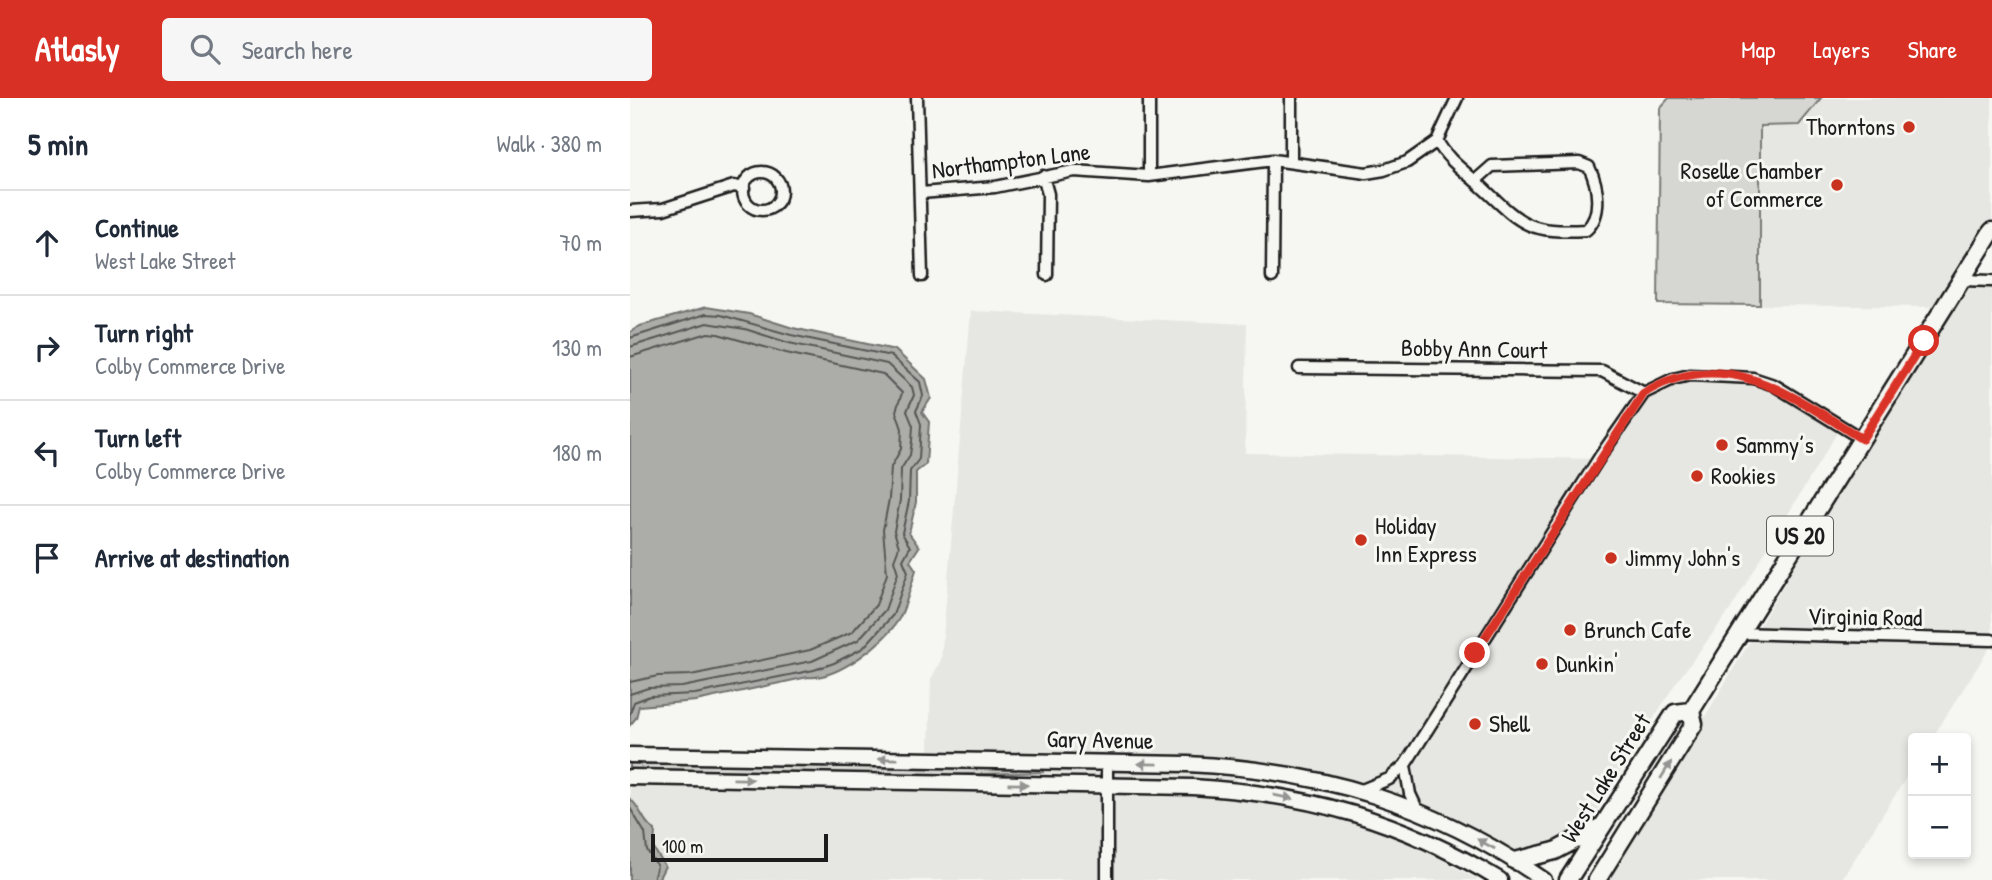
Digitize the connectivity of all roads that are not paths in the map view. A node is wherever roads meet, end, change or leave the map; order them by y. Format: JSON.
{"nodes":[{"id":1,"x":917,"y":98,"type":"edge"},
{"id":2,"x":1149,"y":98,"type":"edge"},
{"id":3,"x":1291,"y":98,"type":"edge"},
{"id":4,"x":1457,"y":98,"type":"edge"},
{"id":5,"x":1437,"y":141,"type":"junction"},
{"id":6,"x":1273,"y":160,"type":"junction"},
{"id":7,"x":1291,"y":162,"type":"junction"},
{"id":8,"x":1043,"y":176,"type":"junction"},
{"id":9,"x":1149,"y":176,"type":"junction"},
{"id":10,"x":1475,"y":181,"type":"junction"},
{"id":11,"x":744,"y":188,"type":"dead end"},
{"id":12,"x":921,"y":193,"type":"junction"},
{"id":13,"x":630,"y":211,"type":"edge"},
{"id":14,"x":1992,"y":231,"type":"edge"},
{"id":15,"x":1047,"y":275,"type":"dead end"},
{"id":16,"x":922,"y":276,"type":"dead end"},
{"id":17,"x":1272,"y":277,"type":"dead end"},
{"id":18,"x":1962,"y":280,"type":"junction"},
{"id":19,"x":1992,"y":281,"type":"edge"},
{"id":20,"x":1298,"y":368,"type":"dead end"},
{"id":21,"x":1644,"y":393,"type":"junction"},
{"id":22,"x":1862,"y":439,"type":"junction"},
{"id":23,"x":1738,"y":633,"type":"junction"},
{"id":24,"x":1992,"y":640,"type":"edge"},
{"id":25,"x":1690,"y":711,"type":"junction"},
{"id":26,"x":630,"y":755,"type":"edge"},
{"id":27,"x":1107,"y":763,"type":"junction"},
{"id":28,"x":1405,"y":765,"type":"junction"},
{"id":29,"x":630,"y":777,"type":"edge"},
{"id":30,"x":1106,"y":786,"type":"junction"},
{"id":31,"x":1362,"y":790,"type":"junction"},
{"id":32,"x":1416,"y":809,"type":"junction"},
{"id":33,"x":1602,"y":826,"type":"junction"},
{"id":34,"x":1614,"y":854,"type":"junction"},
{"id":35,"x":1515,"y":861,"type":"junction"},
{"id":36,"x":1107,"y":880,"type":"edge"},
{"id":37,"x":1500,"y":880,"type":"edge"},
{"id":38,"x":1544,"y":880,"type":"edge"},
{"id":39,"x":1568,"y":880,"type":"edge"},
{"id":40,"x":1597,"y":880,"type":"edge"},
{"id":41,"x":1613,"y":880,"type":"edge"}],
"edges":[{"from":1,"to":12,"type":"street"},
{"from":2,"to":9,"type":"street"},
{"from":3,"to":7,"type":"street"},
{"from":4,"to":5,"type":"street"},
{"from":5,"to":7,"type":"street"},
{"from":5,"to":10,"type":"street"},
{"from":6,"to":7,"type":"street","name":"Northampton Lane"},
{"from":6,"to":9,"type":"street","name":"Northampton Lane"},
{"from":6,"to":17,"type":"street"},
{"from":8,"to":9,"type":"street","name":"Northampton Lane"},
{"from":8,"to":12,"type":"street","name":"Northampton Lane"},
{"from":8,"to":15,"type":"street"},
{"from":10,"to":10,"type":"street"},
{"from":11,"to":13,"type":"street"},
{"from":12,"to":16,"type":"street"},
{"from":14,"to":18,"type":"main road","name":"West Lake Street","number":"US 20"},
{"from":18,"to":19,"type":"street"},
{"from":18,"to":22,"type":"main road","name":"West Lake Street","number":"US 20"},
{"from":20,"to":21,"type":"street","name":"Bobby Ann Court"},
{"from":21,"to":22,"type":"street"},
{"from":21,"to":28,"type":"street"},
{"from":22,"to":23,"type":"main road","name":"West Lake Street","number":"US 20"},
{"from":23,"to":24,"type":"street","name":"Virginia Road"},
{"from":23,"to":25,"type":"main road","name":"West Lake Street","number":"US 20"},
{"from":25,"to":33,"type":"main road","name":"West Lake Street","number":"US 20"},
{"from":34,"to":25,"type":"main road","name":"West Lake Street","number":"US 20","one_way":true},
{"from":27,"to":26,"type":"main road","name":"Gary Avenue","one_way":true},
{"from":27,"to":30,"type":"street"},
{"from":31,"to":27,"type":"main road","name":"Gary Avenue","one_way":true},
{"from":28,"to":31,"type":"street"},
{"from":28,"to":32,"type":"street"},
{"from":29,"to":30,"type":"main road","name":"Gary Avenue","one_way":true},
{"from":30,"to":36,"type":"street"},
{"from":30,"to":37,"type":"main road","name":"Gary Avenue","one_way":true},
{"from":31,"to":32,"type":"main road","name":"Gary Avenue"},
{"from":35,"to":32,"type":"main road","name":"Gary Avenue","one_way":true},
{"from":33,"to":35,"type":"main road"},
{"from":33,"to":39,"type":"main road","name":"West Lake Street","number":"US 20"},
{"from":34,"to":40,"type":"main road","name":"West Lake Street","number":"US 20"},
{"from":34,"to":41,"type":"main road"},
{"from":35,"to":38,"type":"main road","name":"Gary Avenue"}]}
